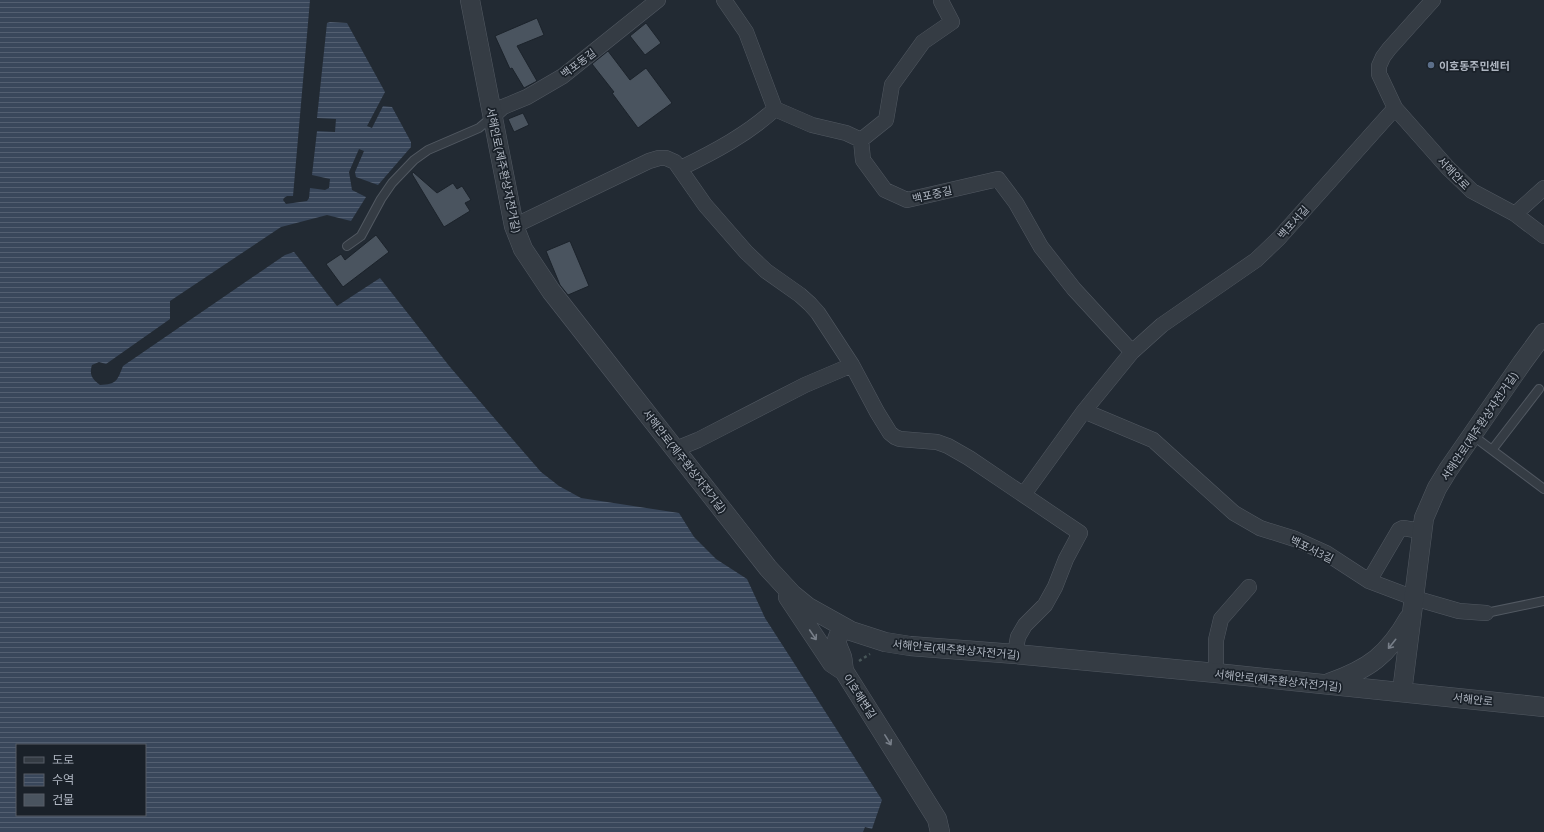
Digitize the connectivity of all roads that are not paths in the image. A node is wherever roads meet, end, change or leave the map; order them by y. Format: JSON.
{"nodes":[{"id":1,"x":470,"y":0,"type":"edge"},
{"id":2,"x":658,"y":0,"type":"edge"},
{"id":3,"x":724,"y":0,"type":"edge"},
{"id":4,"x":942,"y":0,"type":"edge"},
{"id":5,"x":1433,"y":0,"type":"edge"},
{"id":6,"x":1395,"y":108,"type":"junction"},
{"id":7,"x":775,"y":109,"type":"junction"},
{"id":8,"x":492,"y":116,"type":"junction"},
{"id":9,"x":861,"y":140,"type":"junction"},
{"id":10,"x":681,"y":168,"type":"junction"},
{"id":11,"x":1544,"y":188,"type":"edge"},
{"id":12,"x":1515,"y":214,"type":"junction"},
{"id":13,"x":514,"y":226,"type":"junction"},
{"id":14,"x":1544,"y":236,"type":"edge"},
{"id":15,"x":347,"y":246,"type":"dead end"},
{"id":16,"x":1544,"y":333,"type":"edge"},
{"id":17,"x":1132,"y":352,"type":"junction"},
{"id":18,"x":852,"y":365,"type":"junction"},
{"id":19,"x":1539,"y":389,"type":"dead end"},
{"id":20,"x":1084,"y":411,"type":"junction"},
{"id":21,"x":1472,"y":435,"type":"junction"},
{"id":22,"x":676,"y":449,"type":"junction"},
{"id":23,"x":1492,"y":450,"type":"junction"},
{"id":24,"x":1544,"y":488,"type":"edge"},
{"id":25,"x":1024,"y":494,"type":"junction"},
{"id":26,"x":1421,"y":531,"type":"junction"},
{"id":27,"x":768,"y":568,"type":"junction"},
{"id":28,"x":1369,"y":581,"type":"junction"},
{"id":29,"x":1249,"y":587,"type":"dead end"},
{"id":30,"x":1544,"y":601,"type":"edge"},
{"id":31,"x":1414,"y":605,"type":"junction"},
{"id":32,"x":1486,"y":613,"type":"joint"},
{"id":33,"x":843,"y":627,"type":"junction"},
{"id":34,"x":1015,"y":654,"type":"junction"},
{"id":35,"x":844,"y":671,"type":"junction"},
{"id":36,"x":1216,"y":673,"type":"junction"},
{"id":37,"x":1326,"y":684,"type":"junction"},
{"id":38,"x":1402,"y":692,"type":"junction"},
{"id":39,"x":1544,"y":706,"type":"edge"},
{"id":40,"x":940,"y":832,"type":"edge"}],
"edges":[{"from":1,"to":8,"type":"street","name":"서해안로(제주환상자전거길)"},
{"from":2,"to":8,"type":"street","name":"백포동길"},
{"from":3,"to":7,"type":"street"},
{"from":4,"to":9,"type":"street"},
{"from":5,"to":6,"type":"street"},
{"from":6,"to":12,"type":"street","name":"서해안로"},
{"from":6,"to":17,"type":"street","name":"백포서길"},
{"from":7,"to":9,"type":"street"},
{"from":7,"to":10,"type":"street"},
{"from":8,"to":13,"type":"street","name":"서해안로(제주환상자전거길)"},
{"from":8,"to":15,"type":"lane"},
{"from":9,"to":17,"type":"street","name":"백포중길"},
{"from":10,"to":13,"type":"street"},
{"from":10,"to":18,"type":"street"},
{"from":11,"to":12,"type":"street"},
{"from":12,"to":14,"type":"street","name":"서해안로"},
{"from":13,"to":22,"type":"street","name":"서해안로(제주환상자전거길)"},
{"from":16,"to":21,"type":"street","name":"서해안로(제주환상자전거길)"},
{"from":17,"to":20,"type":"street","name":"백포서길"},
{"from":18,"to":22,"type":"street"},
{"from":18,"to":25,"type":"street"},
{"from":19,"to":23,"type":"lane"},
{"from":20,"to":25,"type":"street","name":"백포서길"},
{"from":20,"to":28,"type":"street","name":"백포서3길"},
{"from":21,"to":23,"type":"lane"},
{"from":21,"to":26,"type":"street","name":"서해안로(제주환상자전거길)"},
{"from":22,"to":27,"type":"street","name":"서해안로(제주환상자전거길)"},
{"from":23,"to":24,"type":"lane"},
{"from":25,"to":34,"type":"street"},
{"from":26,"to":28,"type":"street"},
{"from":26,"to":31,"type":"street","name":"서해안로(제주환상자전거길)"},
{"from":27,"to":33,"type":"street","name":"서해안로(제주환상자전거길)"},
{"from":27,"to":35,"type":"street","name":"이호해변길","one_way":true},
{"from":28,"to":31,"type":"street","name":"백포서3길"},
{"from":29,"to":36,"type":"street"},
{"from":30,"to":32,"type":"lane","name":"백포서3길"},
{"from":31,"to":32,"type":"street","name":"백포서3길"},
{"from":31,"to":37,"type":"street","one_way":true},
{"from":31,"to":38,"type":"street","name":"서해안로(제주환상자전거길)"},
{"from":33,"to":34,"type":"street","name":"서해안로(제주환상자전거길)"},
{"from":33,"to":35,"type":"street"},
{"from":34,"to":36,"type":"street","name":"서해안로(제주환상자전거길)"},
{"from":35,"to":40,"type":"street","name":"이호해변길","one_way":true},
{"from":36,"to":37,"type":"street","name":"서해안로(제주환상자전거길)"},
{"from":37,"to":38,"type":"street","name":"서해안로(제주환상자전거길)"},
{"from":38,"to":39,"type":"street","name":"서해안로"}]}
